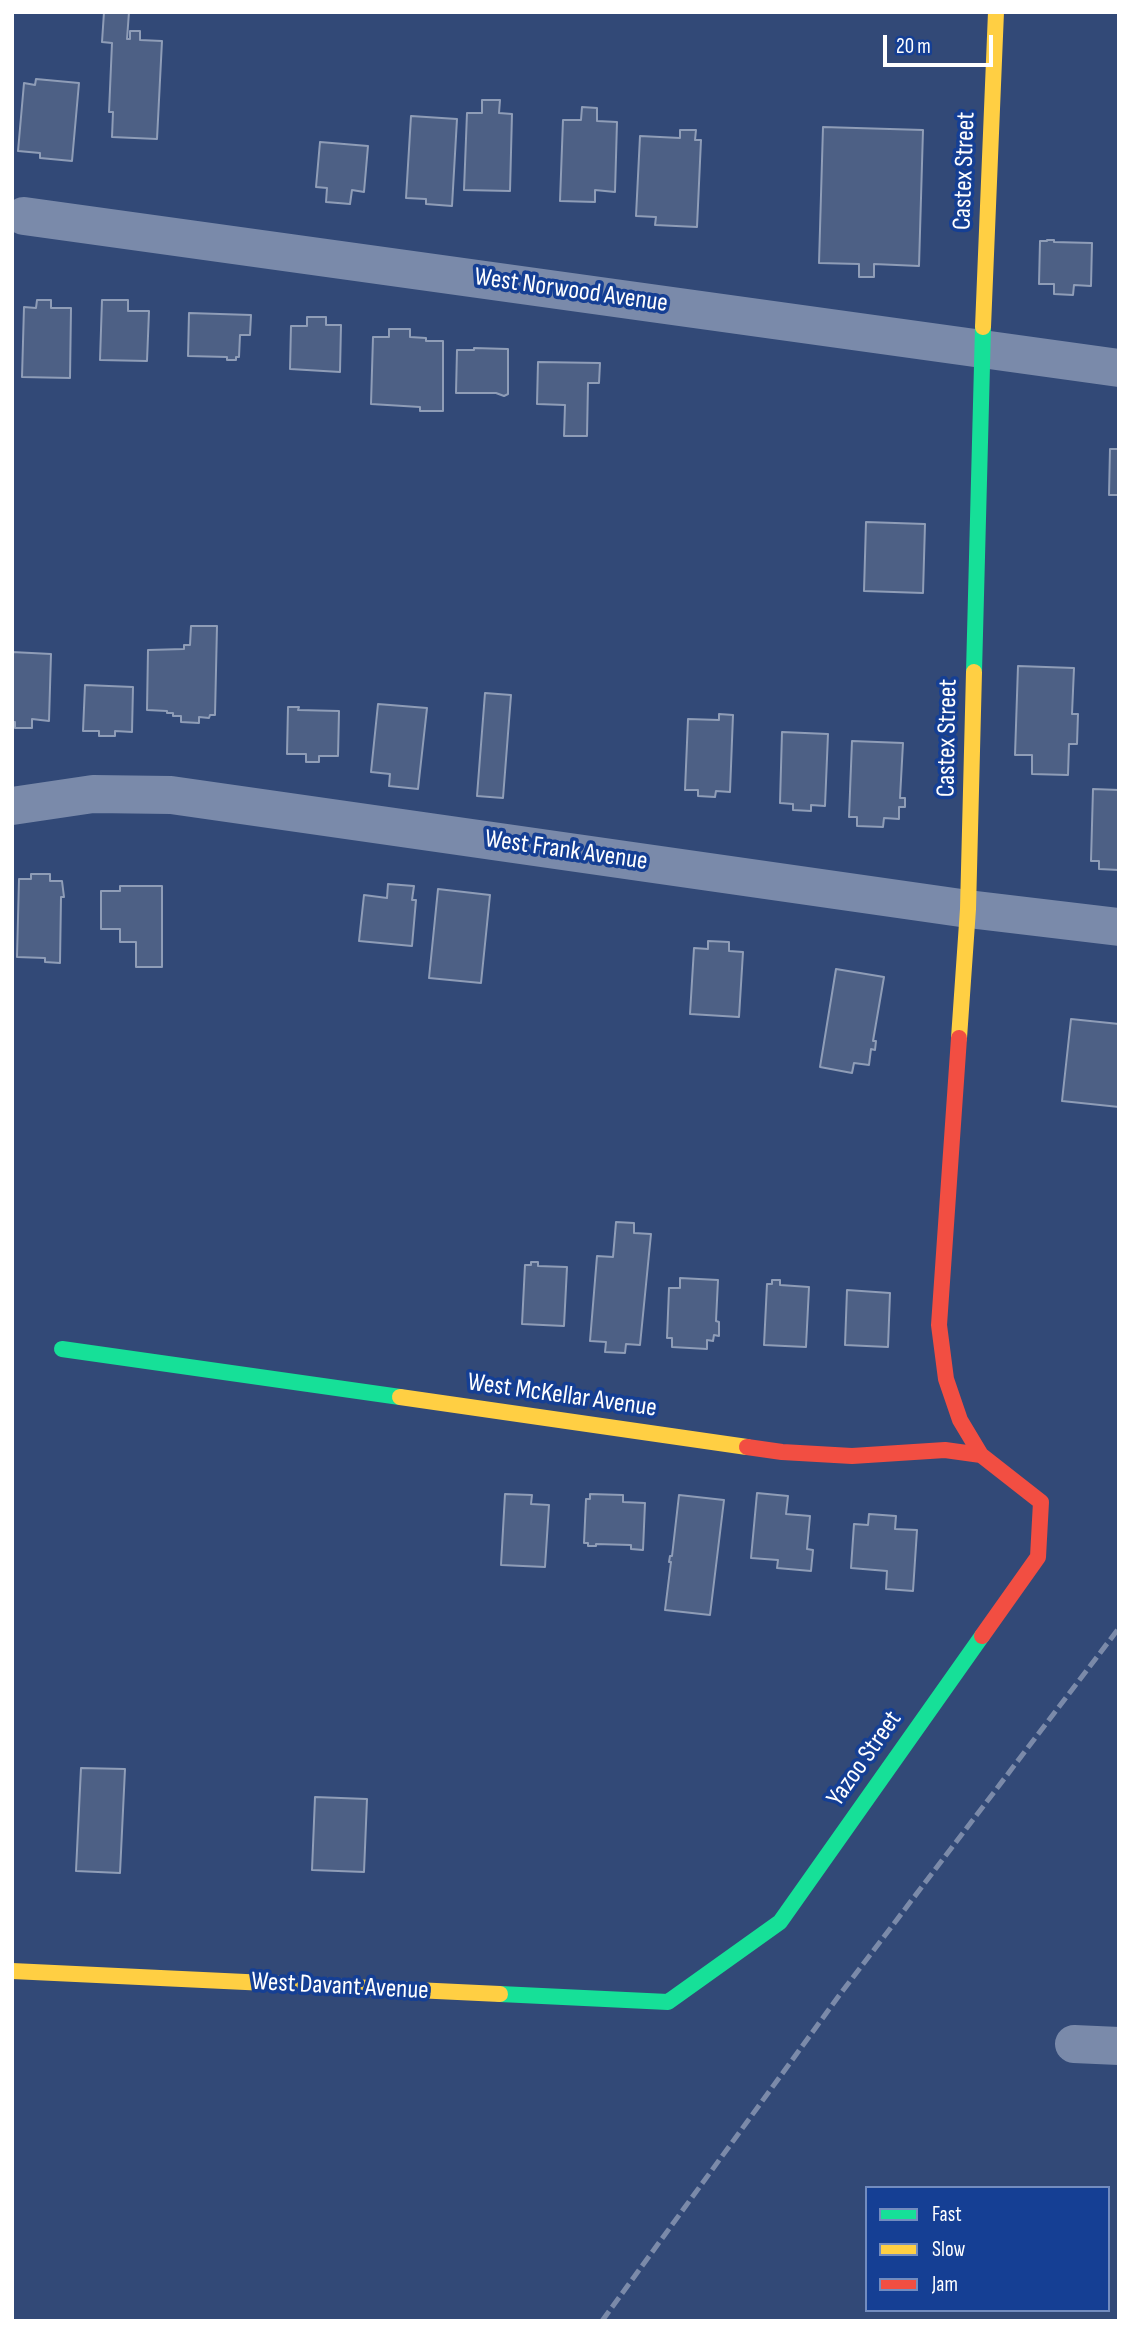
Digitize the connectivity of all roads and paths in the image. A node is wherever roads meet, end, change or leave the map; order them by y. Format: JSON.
{"nodes":[{"id":1,"x":996,"y":12,"type":"edge"},
{"id":2,"x":24,"y":216,"type":"dead end"},
{"id":3,"x":982,"y":347,"type":"junction"},
{"id":4,"x":1119,"y":368,"type":"edge"},
{"id":5,"x":12,"y":806,"type":"edge"},
{"id":6,"x":968,"y":909,"type":"junction"},
{"id":7,"x":1119,"y":927,"type":"edge"},
{"id":8,"x":62,"y":1349,"type":"dead end"},
{"id":9,"x":981,"y":1455,"type":"junction"},
{"id":10,"x":1041,"y":1502,"type":"joint"},
{"id":11,"x":12,"y":1971,"type":"edge"},
{"id":12,"x":668,"y":2002,"type":"joint"},
{"id":13,"x":1074,"y":2044,"type":"dead end"},
{"id":14,"x":1119,"y":2046,"type":"edge"}],
"edges":[{"from":1,"to":3,"type":"street","name":"Castex Street"},
{"from":2,"to":3,"type":"street","name":"West Norwood Avenue"},
{"from":3,"to":4,"type":"street","name":"West Norwood Avenue"},
{"from":3,"to":6,"type":"street","name":"Castex Street"},
{"from":5,"to":6,"type":"street","name":"West Frank Avenue"},
{"from":6,"to":7,"type":"street","name":"West Frank Avenue"},
{"from":6,"to":9,"type":"street","name":"Castex Street"},
{"from":8,"to":9,"type":"street","name":"West McKellar Avenue"},
{"from":9,"to":10,"type":"street","name":"West McKellar Avenue"},
{"from":10,"to":12,"type":"street","name":"Yazoo Street"},
{"from":11,"to":12,"type":"street","name":"West Davant Avenue"},
{"from":13,"to":14,"type":"street"}]}
